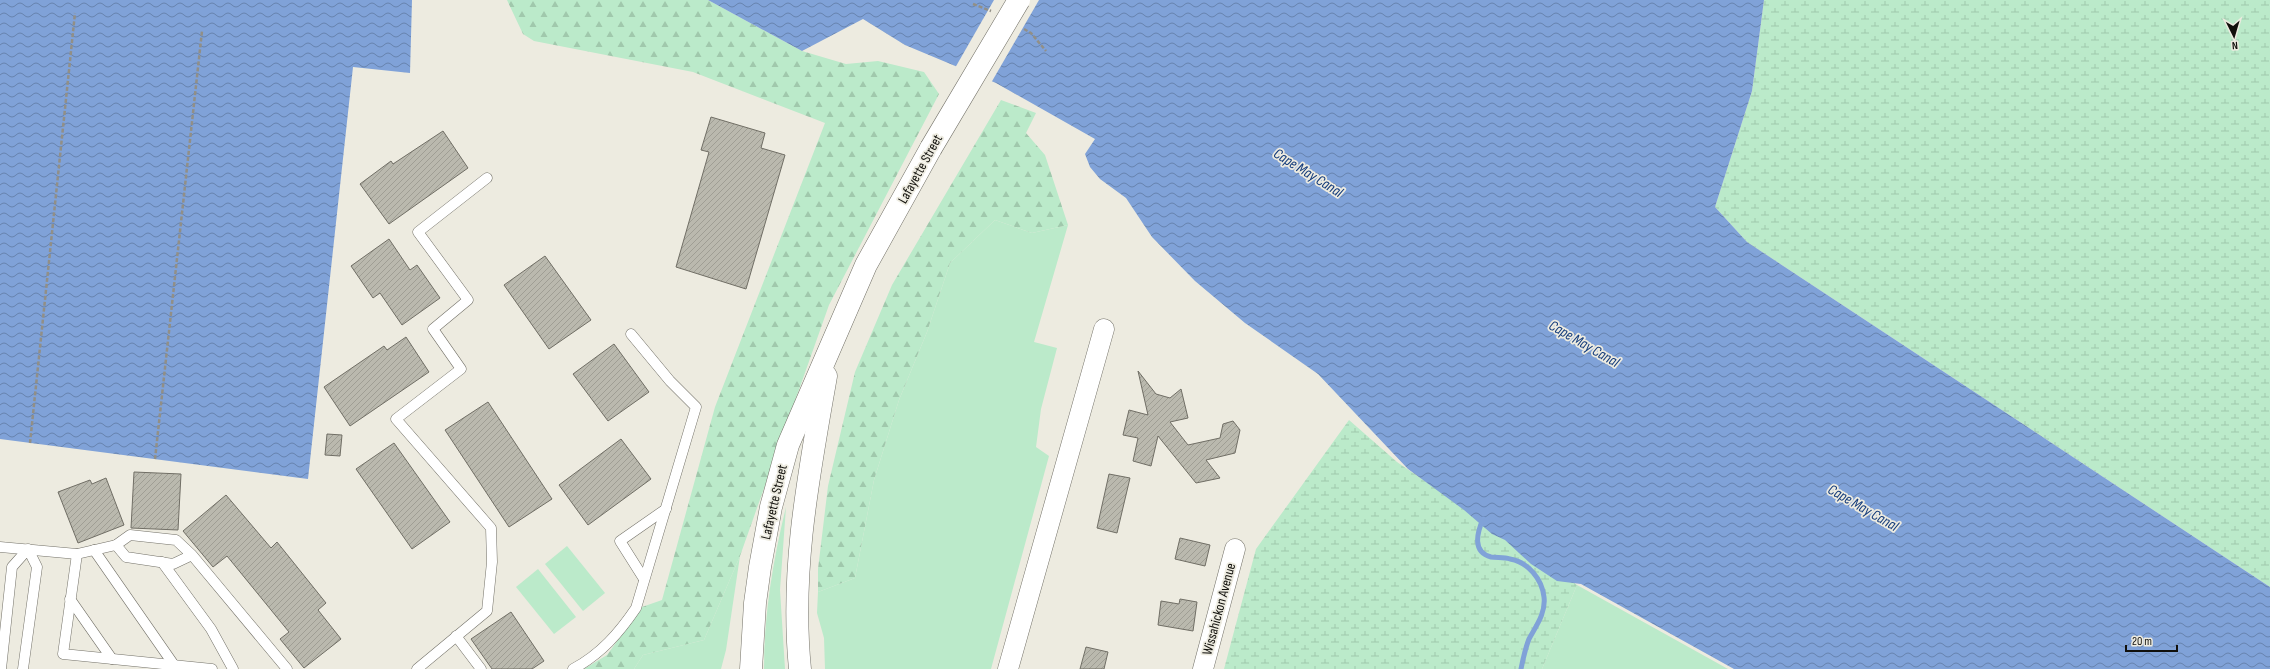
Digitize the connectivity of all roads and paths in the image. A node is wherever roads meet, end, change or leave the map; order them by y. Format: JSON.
{"nodes":[{"id":1,"x":1019,"y":0,"type":"edge"},
{"id":2,"x":75,"y":13,"type":"dead end"},
{"id":3,"x":202,"y":31,"type":"dead end"},
{"id":4,"x":487,"y":178,"type":"dead end"},
{"id":5,"x":1104,"y":329,"type":"dead end"},
{"id":6,"x":631,"y":334,"type":"dead end"},
{"id":7,"x":832,"y":344,"type":"junction"},
{"id":8,"x":30,"y":443,"type":"dead end"},
{"id":9,"x":156,"y":459,"type":"dead end"},
{"id":10,"x":666,"y":509,"type":"junction"},
{"id":11,"x":116,"y":545,"type":"junction"},
{"id":12,"x":0,"y":547,"type":"edge"},
{"id":13,"x":1235,"y":548,"type":"dead end"},
{"id":14,"x":28,"y":550,"type":"junction"},
{"id":15,"x":94,"y":550,"type":"junction"},
{"id":16,"x":76,"y":554,"type":"junction"},
{"id":17,"x":192,"y":555,"type":"junction"},
{"id":18,"x":162,"y":562,"type":"junction"},
{"id":19,"x":644,"y":579,"type":"junction"},
{"id":20,"x":70,"y":599,"type":"junction"},
{"id":21,"x":456,"y":636,"type":"junction"},
{"id":22,"x":112,"y":659,"type":"junction"},
{"id":23,"x":174,"y":665,"type":"junction"},
{"id":24,"x":1,"y":669,"type":"edge"},
{"id":25,"x":23,"y":669,"type":"edge"},
{"id":26,"x":212,"y":669,"type":"edge"},
{"id":27,"x":233,"y":669,"type":"edge"},
{"id":28,"x":288,"y":669,"type":"edge"},
{"id":29,"x":417,"y":669,"type":"edge"},
{"id":30,"x":481,"y":669,"type":"edge"},
{"id":31,"x":573,"y":669,"type":"edge"},
{"id":32,"x":751,"y":669,"type":"edge"},
{"id":33,"x":800,"y":669,"type":"edge"},
{"id":34,"x":1008,"y":669,"type":"edge"},
{"id":35,"x":1203,"y":669,"type":"edge"}],
"edges":[{"from":1,"to":7,"type":"main road","name":"Lafayette Street","bridge":true},
{"from":2,"to":8,"type":"path"},
{"from":3,"to":9,"type":"path"},
{"from":4,"to":21,"type":"lane"},
{"from":5,"to":34,"type":"street"},
{"from":6,"to":10,"type":"lane"},
{"from":7,"to":32,"type":"main road","name":"Lafayette Street"},
{"from":7,"to":33,"type":"main road","name":"Lafayette Street"},
{"from":10,"to":19,"type":"lane"},
{"from":10,"to":19,"type":"lane"},
{"from":11,"to":15,"type":"lane"},
{"from":11,"to":17,"type":"lane"},
{"from":11,"to":18,"type":"lane"},
{"from":12,"to":14,"type":"lane"},
{"from":13,"to":35,"type":"street","name":"Wissahickon Avenue"},
{"from":14,"to":16,"type":"lane"},
{"from":14,"to":24,"type":"lane"},
{"from":14,"to":25,"type":"lane"},
{"from":15,"to":16,"type":"lane"},
{"from":15,"to":23,"type":"lane"},
{"from":16,"to":20,"type":"lane"},
{"from":17,"to":18,"type":"lane"},
{"from":17,"to":28,"type":"lane"},
{"from":18,"to":27,"type":"lane"},
{"from":19,"to":31,"type":"lane"},
{"from":20,"to":22,"type":"lane"},
{"from":20,"to":22,"type":"lane"},
{"from":21,"to":29,"type":"lane"},
{"from":21,"to":30,"type":"lane"},
{"from":22,"to":23,"type":"lane"},
{"from":23,"to":26,"type":"lane"}]}
